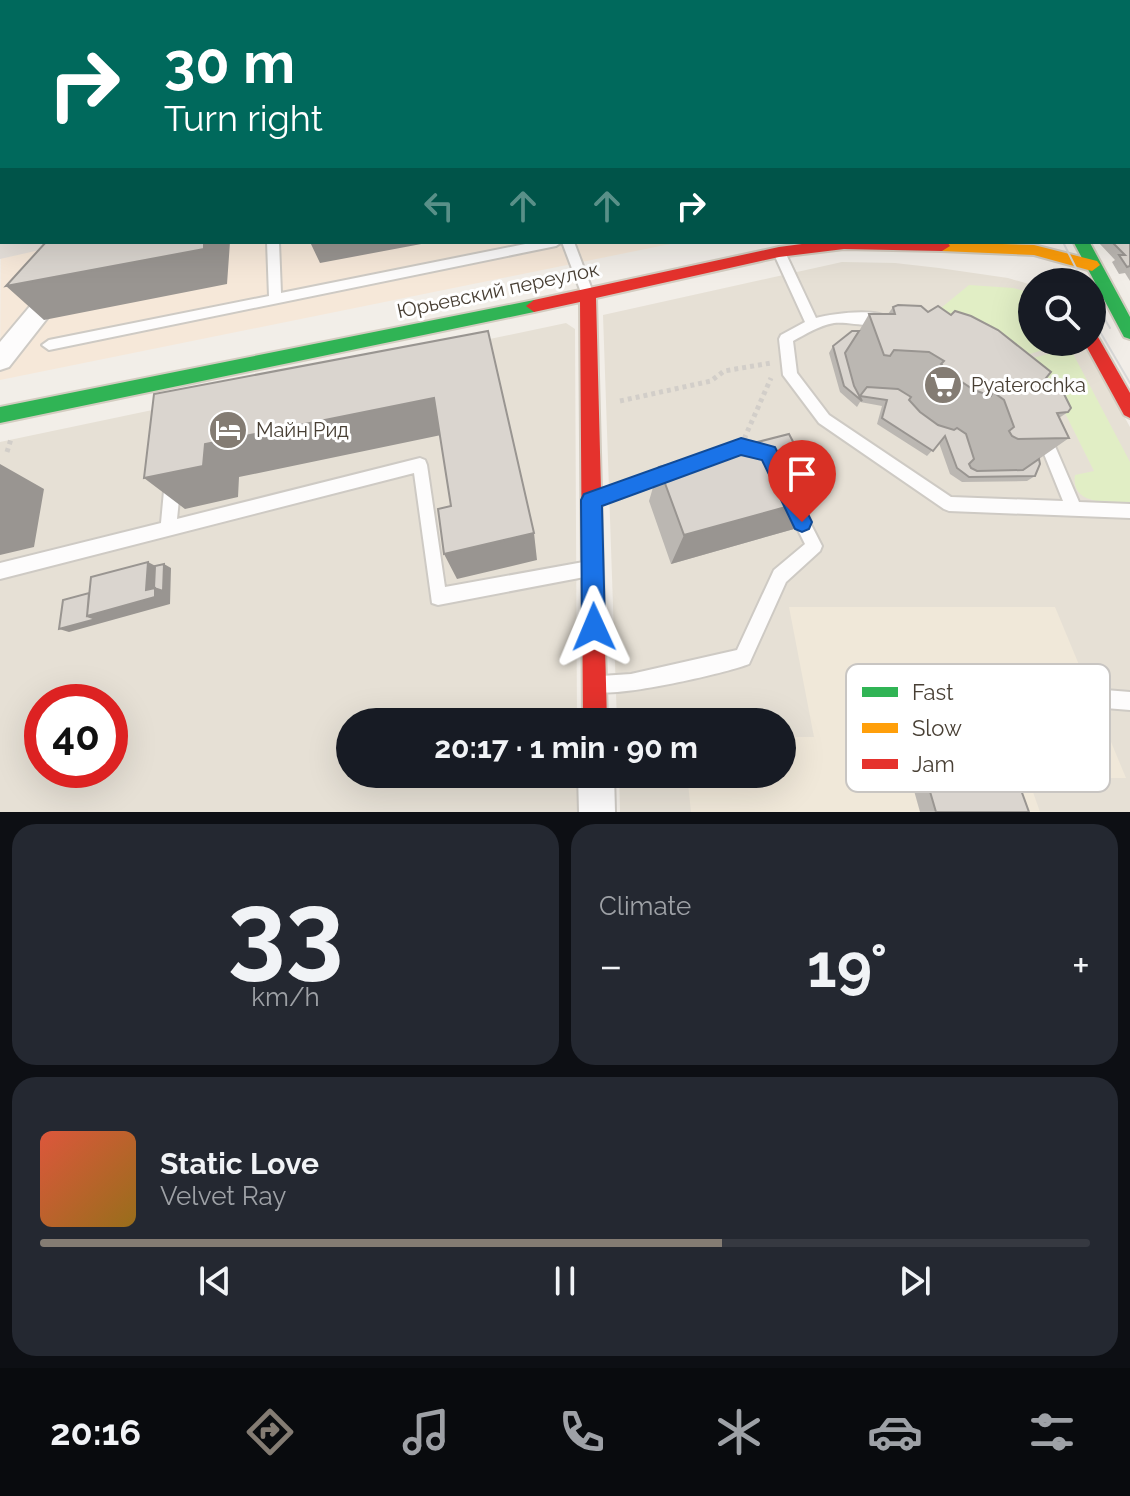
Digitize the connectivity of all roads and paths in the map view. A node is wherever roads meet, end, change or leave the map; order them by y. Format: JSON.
{"nodes":[{"id":1,"x":94,"y":244,"type":"edge"},
{"id":2,"x":273,"y":244,"type":"edge"},
{"id":3,"x":546,"y":244,"type":"edge"},
{"id":4,"x":569,"y":244,"type":"edge"},
{"id":5,"x":920,"y":244,"type":"edge"},
{"id":6,"x":1083,"y":244,"type":"edge"},
{"id":7,"x":1003,"y":245,"type":"edge"},
{"id":8,"x":1033,"y":246,"type":"edge"},
{"id":9,"x":1061,"y":250,"type":"edge"},
{"id":10,"x":779,"y":252,"type":"junction"},
{"id":11,"x":1092,"y":265,"type":"junction"},
{"id":12,"x":1044,"y":268,"type":"edge"},
{"id":13,"x":588,"y":295,"type":"junction"},
{"id":14,"x":1130,"y":295,"type":"edge"},
{"id":15,"x":1110,"y":296,"type":"junction"},
{"id":16,"x":275,"y":299,"type":"junction"},
{"id":17,"x":895,"y":319,"type":"edge"},
{"id":18,"x":812,"y":324,"type":"junction"},
{"id":19,"x":1130,"y":332,"type":"edge"},
{"id":20,"x":49,"y":345,"type":"dead end"},
{"id":21,"x":1100,"y":356,"type":"edge"},
{"id":22,"x":0,"y":360,"type":"edge"},
{"id":23,"x":619,"y":401,"type":"dead end"},
{"id":24,"x":1130,"y":410,"type":"edge"},
{"id":25,"x":0,"y":415,"type":"edge"},
{"id":26,"x":1039,"y":425,"type":"edge"},
{"id":27,"x":741,"y":446,"type":"edge"},
{"id":28,"x":175,"y":464,"type":"edge"},
{"id":29,"x":682,"y":469,"type":"edge"},
{"id":30,"x":788,"y":492,"type":"edge"},
{"id":31,"x":591,"y":500,"type":"junction"},
{"id":32,"x":1073,"y":507,"type":"junction"},
{"id":33,"x":1130,"y":511,"type":"edge"},
{"id":34,"x":168,"y":527,"type":"junction"},
{"id":35,"x":593,"y":569,"type":"junction"},
{"id":36,"x":0,"y":571,"type":"edge"},
{"id":37,"x":595,"y":685,"type":"junction"},
{"id":38,"x":1110,"y":699,"type":"edge"},
{"id":39,"x":1130,"y":701,"type":"edge"},
{"id":40,"x":595,"y":708,"type":"edge"},
{"id":41,"x":596,"y":788,"type":"edge"},
{"id":42,"x":597,"y":812,"type":"edge"}],
"edges":[{"from":1,"to":22,"type":"street"},
{"from":2,"to":16,"type":"lane"},
{"from":3,"to":16,"type":"lane"},
{"from":4,"to":13,"type":"lane"},
{"from":5,"to":7,"type":"street","name":"Юрьевский переулок"},
{"from":5,"to":10,"type":"street","name":"Юрьевский переулок"},
{"from":6,"to":11,"type":"street"},
{"from":7,"to":8,"type":"street","name":"Юрьевский переулок"},
{"from":8,"to":9,"type":"street","name":"Юрьевский переулок"},
{"from":8,"to":12,"type":"street"},
{"from":9,"to":11,"type":"street","name":"Юрьевский переулок"},
{"from":10,"to":13,"type":"street","name":"Юрьевский переулок"},
{"from":10,"to":18,"type":"lane"},
{"from":11,"to":15,"type":"street"},
{"from":13,"to":25,"type":"street","name":"Юрьевский переулок"},
{"from":13,"to":31,"type":"street"},
{"from":14,"to":15,"type":"lane"},
{"from":15,"to":19,"type":"street"},
{"from":16,"to":20,"type":"lane"},
{"from":17,"to":18,"type":"lane"},
{"from":18,"to":32,"type":"lane"},
{"from":21,"to":24,"type":"street"},
{"from":23,"to":27,"type":"path"},
{"from":26,"to":32,"type":"lane"},
{"from":28,"to":34,"type":"lane"},
{"from":29,"to":31,"type":"lane"},
{"from":30,"to":37,"type":"lane"},
{"from":31,"to":35,"type":"street"},
{"from":32,"to":33,"type":"lane"},
{"from":34,"to":35,"type":"lane"},
{"from":34,"to":36,"type":"lane"},
{"from":35,"to":37,"type":"street"},
{"from":37,"to":40,"type":"street"},
{"from":38,"to":39,"type":"lane"},
{"from":41,"to":42,"type":"street"}]}
